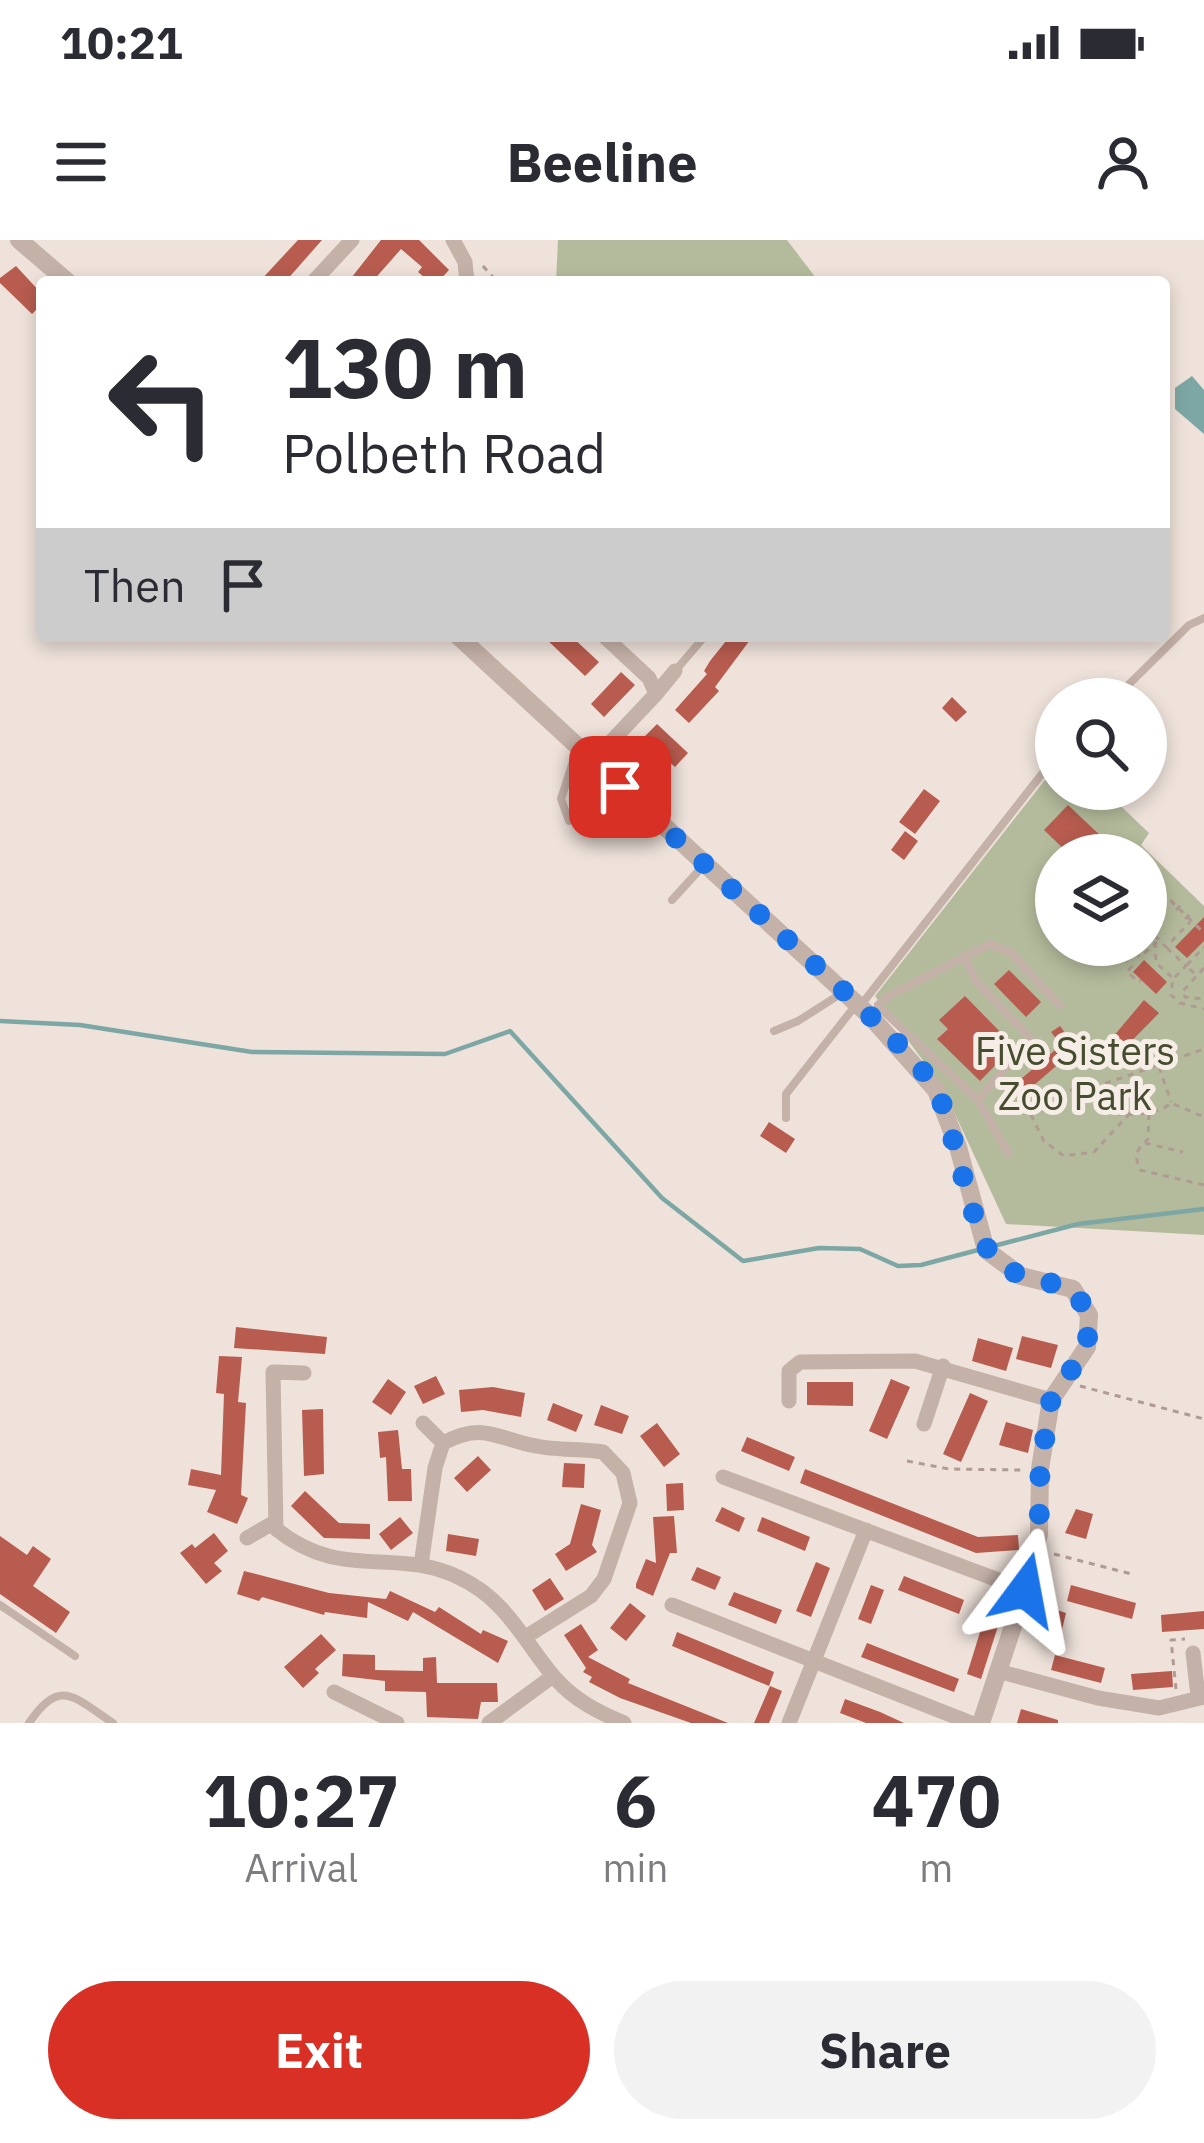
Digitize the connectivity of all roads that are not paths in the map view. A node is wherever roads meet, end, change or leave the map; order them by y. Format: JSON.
{"nodes":[{"id":1,"x":19,"y":240,"type":"edge"},
{"id":2,"x":352,"y":240,"type":"edge"},
{"id":3,"x":453,"y":240,"type":"edge"},
{"id":4,"x":61,"y":276,"type":"edge"},
{"id":5,"x":319,"y":276,"type":"edge"},
{"id":6,"x":466,"y":276,"type":"edge"},
{"id":7,"x":1204,"y":618,"type":"edge"},
{"id":8,"x":464,"y":642,"type":"edge"},
{"id":9,"x":610,"y":642,"type":"edge"},
{"id":10,"x":700,"y":642,"type":"edge"},
{"id":11,"x":675,"y":671,"type":"joint"},
{"id":12,"x":1135,"y":678,"type":"edge"},
{"id":13,"x":656,"y":694,"type":"junction"},
{"id":14,"x":617,"y":736,"type":"junction"},
{"id":15,"x":585,"y":754,"type":"junction"},
{"id":16,"x":662,"y":778,"type":"dead end"},
{"id":17,"x":1035,"y":783,"type":"edge"},
{"id":18,"x":569,"y":821,"type":"dead end"},
{"id":19,"x":704,"y":866,"type":"junction"},
{"id":20,"x":672,"y":900,"type":"dead end"},
{"id":21,"x":964,"y":956,"type":"junction"},
{"id":22,"x":861,"y":1005,"type":"junction"},
{"id":23,"x":1059,"y":1005,"type":"dead end"},
{"id":24,"x":774,"y":1031,"type":"dead end"},
{"id":25,"x":978,"y":1100,"type":"junction"},
{"id":26,"x":786,"y":1118,"type":"dead end"},
{"id":27,"x":1008,"y":1153,"type":"dead end"},
{"id":28,"x":944,"y":1366,"type":"junction"},
{"id":29,"x":304,"y":1373,"type":"dead end"},
{"id":30,"x":1056,"y":1390,"type":"junction"},
{"id":31,"x":789,"y":1401,"type":"dead end"},
{"id":32,"x":423,"y":1423,"type":"dead end"},
{"id":33,"x":924,"y":1424,"type":"dead end"},
{"id":34,"x":443,"y":1443,"type":"junction"},
{"id":35,"x":723,"y":1477,"type":"dead end"},
{"id":36,"x":273,"y":1523,"type":"junction"},
{"id":37,"x":866,"y":1530,"type":"junction"},
{"id":38,"x":247,"y":1538,"type":"dead end"},
{"id":39,"x":421,"y":1565,"type":"junction"},
{"id":40,"x":1025,"y":1590,"type":"junction"},
{"id":41,"x":0,"y":1605,"type":"edge"},
{"id":42,"x":672,"y":1605,"type":"dead end"},
{"id":43,"x":527,"y":1636,"type":"junction"},
{"id":44,"x":1193,"y":1653,"type":"dead end"},
{"id":45,"x":75,"y":1656,"type":"dead end"},
{"id":46,"x":814,"y":1661,"type":"junction"},
{"id":47,"x":998,"y":1671,"type":"junction"},
{"id":48,"x":554,"y":1676,"type":"junction"},
{"id":49,"x":334,"y":1692,"type":"dead end"},
{"id":50,"x":1201,"y":1697,"type":"edge"},
{"id":51,"x":1162,"y":1715,"type":"edge"},
{"id":52,"x":368,"y":1717,"type":"edge"},
{"id":53,"x":591,"y":1717,"type":"edge"},
{"id":54,"x":29,"y":1723,"type":"edge"},
{"id":55,"x":113,"y":1723,"type":"edge"},
{"id":56,"x":397,"y":1723,"type":"edge"},
{"id":57,"x":489,"y":1723,"type":"edge"},
{"id":58,"x":624,"y":1723,"type":"edge"},
{"id":59,"x":789,"y":1723,"type":"edge"},
{"id":60,"x":971,"y":1723,"type":"edge"},
{"id":61,"x":981,"y":1723,"type":"edge"}],
"edges":[{"from":1,"to":4,"type":"street"},
{"from":2,"to":5,"type":"street"},
{"from":3,"to":6,"type":"street"},
{"from":7,"to":12,"type":"lane"},
{"from":8,"to":15,"type":"street"},
{"from":9,"to":13,"type":"street"},
{"from":10,"to":11,"type":"lane"},
{"from":11,"to":13,"type":"street"},
{"from":13,"to":14,"type":"street"},
{"from":14,"to":15,"type":"street"},
{"from":14,"to":16,"type":"lane"},
{"from":15,"to":18,"type":"lane"},
{"from":15,"to":19,"type":"street"},
{"from":17,"to":22,"type":"lane"},
{"from":19,"to":20,"type":"lane"},
{"from":19,"to":22,"type":"street"},
{"from":21,"to":22,"type":"lane"},
{"from":21,"to":23,"type":"lane"},
{"from":21,"to":25,"type":"lane"},
{"from":22,"to":24,"type":"lane"},
{"from":22,"to":25,"type":"lane"},
{"from":22,"to":26,"type":"lane"},
{"from":22,"to":30,"type":"street"},
{"from":25,"to":27,"type":"lane"},
{"from":28,"to":30,"type":"street"},
{"from":28,"to":31,"type":"street"},
{"from":28,"to":33,"type":"street"},
{"from":29,"to":36,"type":"street"},
{"from":30,"to":40,"type":"street"},
{"from":32,"to":34,"type":"street"},
{"from":34,"to":39,"type":"street"},
{"from":34,"to":43,"type":"street"},
{"from":35,"to":37,"type":"street"},
{"from":36,"to":38,"type":"street"},
{"from":36,"to":39,"type":"street"},
{"from":37,"to":40,"type":"street"},
{"from":37,"to":46,"type":"street"},
{"from":39,"to":43,"type":"street"},
{"from":40,"to":47,"type":"street"},
{"from":41,"to":45,"type":"lane"},
{"from":42,"to":46,"type":"street"},
{"from":43,"to":48,"type":"street"},
{"from":44,"to":50,"type":"street"},
{"from":46,"to":59,"type":"street"},
{"from":46,"to":60,"type":"street"},
{"from":47,"to":51,"type":"street"},
{"from":47,"to":61,"type":"street"},
{"from":48,"to":53,"type":"street"},
{"from":48,"to":57,"type":"street"},
{"from":49,"to":52,"type":"street"},
{"from":50,"to":51,"type":"street"},
{"from":52,"to":56,"type":"street"},
{"from":53,"to":58,"type":"street"},
{"from":54,"to":55,"type":"lane"}]}
